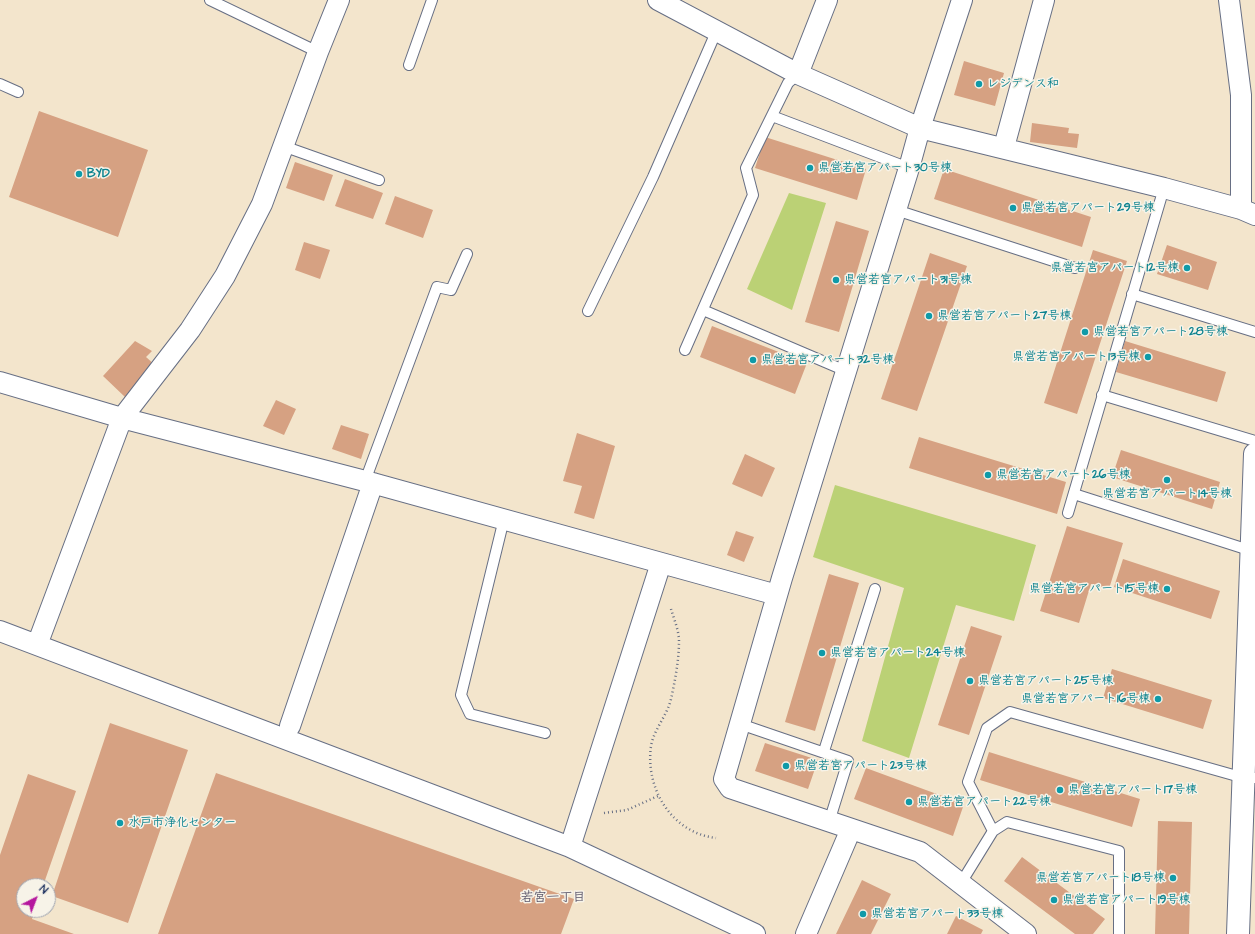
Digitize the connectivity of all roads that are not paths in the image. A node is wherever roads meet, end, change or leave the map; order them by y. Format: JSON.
{"nodes":[{"id":1,"x":210,"y":0,"type":"edge"},
{"id":2,"x":339,"y":0,"type":"edge"},
{"id":3,"x":432,"y":0,"type":"edge"},
{"id":4,"x":658,"y":0,"type":"edge"},
{"id":5,"x":827,"y":0,"type":"edge"},
{"id":6,"x":962,"y":0,"type":"edge"},
{"id":7,"x":1044,"y":0,"type":"edge"},
{"id":8,"x":1228,"y":0,"type":"edge"},
{"id":9,"x":717,"y":30,"type":"junction"},
{"id":10,"x":318,"y":52,"type":"junction"},
{"id":11,"x":409,"y":65,"type":"dead end"},
{"id":12,"x":798,"y":74,"type":"junction"},
{"id":13,"x":0,"y":84,"type":"edge"},
{"id":14,"x":18,"y":92,"type":"dead end"},
{"id":15,"x":772,"y":116,"type":"junction"},
{"id":16,"x":920,"y":128,"type":"junction"},
{"id":17,"x":284,"y":146,"type":"junction"},
{"id":18,"x":1004,"y":147,"type":"junction"},
{"id":19,"x":909,"y":168,"type":"junction"},
{"id":20,"x":380,"y":180,"type":"dead end"},
{"id":21,"x":1164,"y":188,"type":"junction"},
{"id":22,"x":896,"y":210,"type":"junction"},
{"id":23,"x":1248,"y":212,"type":"edge"},
{"id":24,"x":467,"y":254,"type":"dead end"},
{"id":25,"x":1075,"y":268,"type":"dead end"},
{"id":26,"x":1132,"y":294,"type":"junction"},
{"id":27,"x":703,"y":310,"type":"junction"},
{"id":28,"x":588,"y":311,"type":"dead end"},
{"id":29,"x":1255,"y":332,"type":"edge"},
{"id":30,"x":685,"y":350,"type":"dead end"},
{"id":31,"x":846,"y":371,"type":"junction"},
{"id":32,"x":0,"y":382,"type":"edge"},
{"id":33,"x":1102,"y":395,"type":"junction"},
{"id":34,"x":122,"y":418,"type":"junction"},
{"id":35,"x":1255,"y":442,"type":"edge"},
{"id":36,"x":1255,"y":454,"type":"edge"},
{"id":37,"x":369,"y":482,"type":"junction"},
{"id":38,"x":1074,"y":494,"type":"junction"},
{"id":39,"x":1068,"y":513,"type":"dead end"},
{"id":40,"x":504,"y":519,"type":"junction"},
{"id":41,"x":1252,"y":551,"type":"junction"},
{"id":42,"x":661,"y":563,"type":"junction"},
{"id":43,"x":1253,"y":579,"type":"edge"},
{"id":44,"x":875,"y":589,"type":"dead end"},
{"id":45,"x":777,"y":595,"type":"junction"},
{"id":46,"x":0,"y":631,"type":"edge"},
{"id":47,"x":37,"y":646,"type":"junction"},
{"id":48,"x":1251,"y":692,"type":"edge"},
{"id":49,"x":740,"y":724,"type":"junction"},
{"id":50,"x":290,"y":726,"type":"dead end"},
{"id":51,"x":545,"y":733,"type":"dead end"},
{"id":52,"x":824,"y":751,"type":"junction"},
{"id":53,"x":1250,"y":778,"type":"edge"},
{"id":54,"x":829,"y":822,"type":"junction"},
{"id":55,"x":851,"y":829,"type":"junction"},
{"id":56,"x":993,"y":831,"type":"junction"},
{"id":57,"x":570,"y":847,"type":"junction"},
{"id":58,"x":961,"y":883,"type":"junction"},
{"id":59,"x":755,"y":934,"type":"edge"},
{"id":60,"x":806,"y":934,"type":"edge"},
{"id":61,"x":1026,"y":934,"type":"edge"},
{"id":62,"x":1119,"y":934,"type":"edge"},
{"id":63,"x":1238,"y":934,"type":"edge"}],
"edges":[{"from":1,"to":10,"type":"lane"},
{"from":2,"to":10,"type":"street"},
{"from":3,"to":11,"type":"lane"},
{"from":4,"to":9,"type":"street"},
{"from":5,"to":12,"type":"street"},
{"from":6,"to":16,"type":"street"},
{"from":7,"to":18,"type":"street"},
{"from":8,"to":23,"type":"street"},
{"from":9,"to":12,"type":"street"},
{"from":9,"to":28,"type":"lane"},
{"from":10,"to":17,"type":"street"},
{"from":12,"to":15,"type":"lane"},
{"from":12,"to":16,"type":"street"},
{"from":13,"to":14,"type":"lane"},
{"from":15,"to":19,"type":"lane"},
{"from":15,"to":27,"type":"lane"},
{"from":16,"to":18,"type":"street"},
{"from":16,"to":19,"type":"street"},
{"from":17,"to":20,"type":"lane"},
{"from":17,"to":34,"type":"street"},
{"from":18,"to":21,"type":"street"},
{"from":19,"to":22,"type":"street"},
{"from":21,"to":23,"type":"street"},
{"from":21,"to":26,"type":"lane"},
{"from":22,"to":25,"type":"lane"},
{"from":22,"to":31,"type":"street"},
{"from":24,"to":37,"type":"lane"},
{"from":26,"to":29,"type":"lane"},
{"from":26,"to":33,"type":"lane"},
{"from":27,"to":30,"type":"lane"},
{"from":27,"to":31,"type":"lane"},
{"from":31,"to":45,"type":"street"},
{"from":32,"to":34,"type":"street"},
{"from":33,"to":35,"type":"lane"},
{"from":33,"to":38,"type":"lane"},
{"from":34,"to":37,"type":"street"},
{"from":34,"to":47,"type":"street"},
{"from":36,"to":41,"type":"street"},
{"from":37,"to":40,"type":"street"},
{"from":37,"to":50,"type":"street"},
{"from":38,"to":39,"type":"lane"},
{"from":38,"to":41,"type":"lane"},
{"from":40,"to":42,"type":"street"},
{"from":40,"to":51,"type":"lane"},
{"from":41,"to":43,"type":"street"},
{"from":42,"to":45,"type":"street"},
{"from":42,"to":57,"type":"street"},
{"from":43,"to":48,"type":"street"},
{"from":44,"to":52,"type":"lane"},
{"from":45,"to":49,"type":"street"},
{"from":46,"to":47,"type":"street"},
{"from":47,"to":57,"type":"street"},
{"from":48,"to":53,"type":"street"},
{"from":49,"to":52,"type":"lane"},
{"from":49,"to":54,"type":"street"},
{"from":52,"to":54,"type":"lane"},
{"from":53,"to":56,"type":"lane"},
{"from":53,"to":63,"type":"street"},
{"from":54,"to":55,"type":"street"},
{"from":55,"to":58,"type":"street"},
{"from":55,"to":60,"type":"street"},
{"from":56,"to":58,"type":"lane"},
{"from":56,"to":62,"type":"lane"},
{"from":57,"to":59,"type":"street"},
{"from":58,"to":61,"type":"street"}]}
